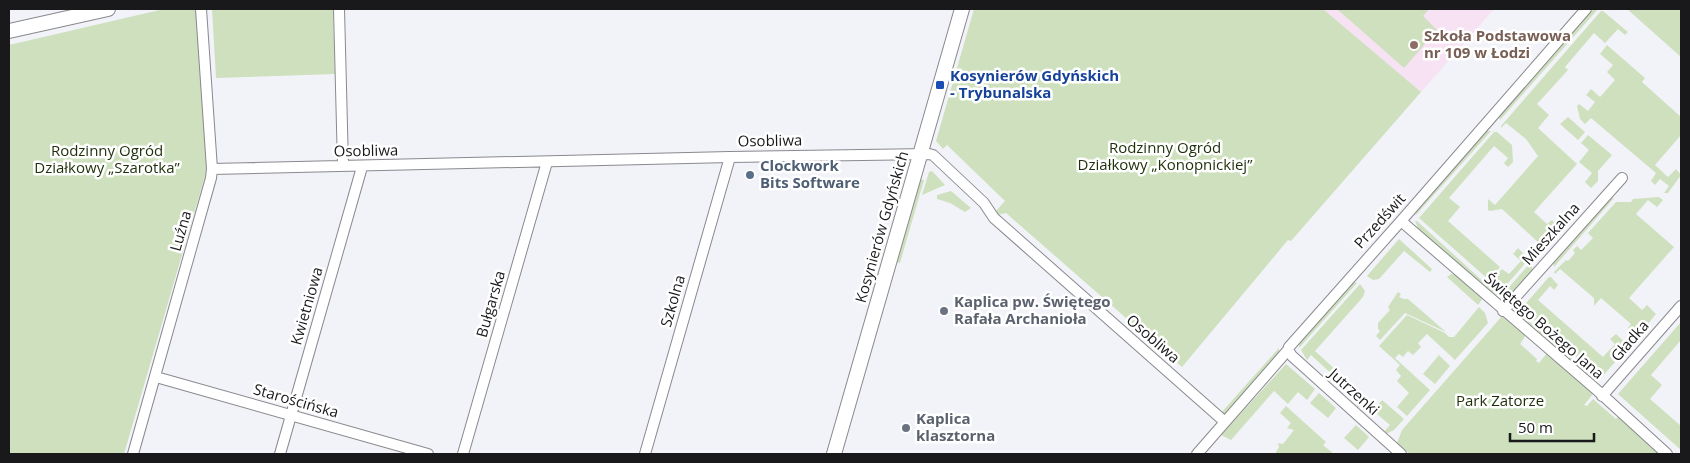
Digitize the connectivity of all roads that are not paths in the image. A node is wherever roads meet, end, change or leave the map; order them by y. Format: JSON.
{"nodes":[{"id":1,"x":108,"y":9,"type":"edge"},
{"id":2,"x":201,"y":9,"type":"edge"},
{"id":3,"x":339,"y":9,"type":"edge"},
{"id":4,"x":962,"y":9,"type":"edge"},
{"id":5,"x":1586,"y":9,"type":"edge"},
{"id":6,"x":72,"y":13,"type":"edge"},
{"id":7,"x":9,"y":31,"type":"edge"},
{"id":8,"x":920,"y":153,"type":"junction"},
{"id":9,"x":730,"y":156,"type":"junction"},
{"id":10,"x":548,"y":162,"type":"junction"},
{"id":11,"x":343,"y":166,"type":"junction"},
{"id":12,"x":362,"y":167,"type":"junction"},
{"id":13,"x":212,"y":169,"type":"junction"},
{"id":14,"x":1622,"y":178,"type":"dead end"},
{"id":15,"x":1401,"y":221,"type":"junction"},
{"id":16,"x":1681,"y":306,"type":"edge"},
{"id":17,"x":1503,"y":311,"type":"junction"},
{"id":18,"x":1288,"y":350,"type":"junction"},
{"id":19,"x":156,"y":377,"type":"junction"},
{"id":20,"x":1602,"y":396,"type":"junction"},
{"id":21,"x":291,"y":415,"type":"junction"},
{"id":22,"x":1225,"y":422,"type":"junction"},
{"id":23,"x":133,"y":454,"type":"edge"},
{"id":24,"x":280,"y":454,"type":"edge"},
{"id":25,"x":428,"y":454,"type":"edge"},
{"id":26,"x":463,"y":454,"type":"edge"},
{"id":27,"x":645,"y":454,"type":"edge"},
{"id":28,"x":834,"y":454,"type":"edge"},
{"id":29,"x":1197,"y":454,"type":"edge"},
{"id":30,"x":1401,"y":454,"type":"edge"},
{"id":31,"x":1668,"y":454,"type":"edge"}],
"edges":[{"from":1,"to":6,"type":"street"},
{"from":2,"to":13,"type":"street","name":"Luźna"},
{"from":3,"to":11,"type":"street"},
{"from":4,"to":8,"type":"street","name":"Kosynierów Gdyńskich"},
{"from":5,"to":15,"type":"street","name":"Przedświt"},
{"from":6,"to":7,"type":"street"},
{"from":8,"to":9,"type":"street","name":"Osobliwa"},
{"from":8,"to":22,"type":"street","name":"Osobliwa"},
{"from":8,"to":28,"type":"street","name":"Kosynierów Gdyńskich"},
{"from":9,"to":10,"type":"street","name":"Osobliwa"},
{"from":9,"to":27,"type":"street","name":"Szkolna"},
{"from":10,"to":12,"type":"street","name":"Osobliwa"},
{"from":10,"to":26,"type":"street","name":"Bułgarska"},
{"from":11,"to":12,"type":"street","name":"Osobliwa"},
{"from":11,"to":13,"type":"street","name":"Osobliwa"},
{"from":12,"to":21,"type":"street","name":"Kwietniowa"},
{"from":13,"to":19,"type":"street","name":"Luźna"},
{"from":14,"to":17,"type":"street","name":"Mieszkalna"},
{"from":15,"to":17,"type":"street","name":"Świętego Bożego Jana"},
{"from":15,"to":18,"type":"street","name":"Przedświt"},
{"from":16,"to":20,"type":"street","name":"Gładka"},
{"from":17,"to":20,"type":"street","name":"Świętego Bożego Jana"},
{"from":18,"to":22,"type":"street","name":"Przedświt"},
{"from":18,"to":30,"type":"street","name":"Jutrzenki"},
{"from":19,"to":21,"type":"street","name":"Starościńska"},
{"from":19,"to":23,"type":"street","name":"Luźna"},
{"from":20,"to":31,"type":"street","name":"Świętego Bożego Jana"},
{"from":21,"to":24,"type":"street","name":"Kwietniowa"},
{"from":21,"to":25,"type":"street","name":"Starościńska"},
{"from":22,"to":29,"type":"street","name":"Przedświt"}]}
